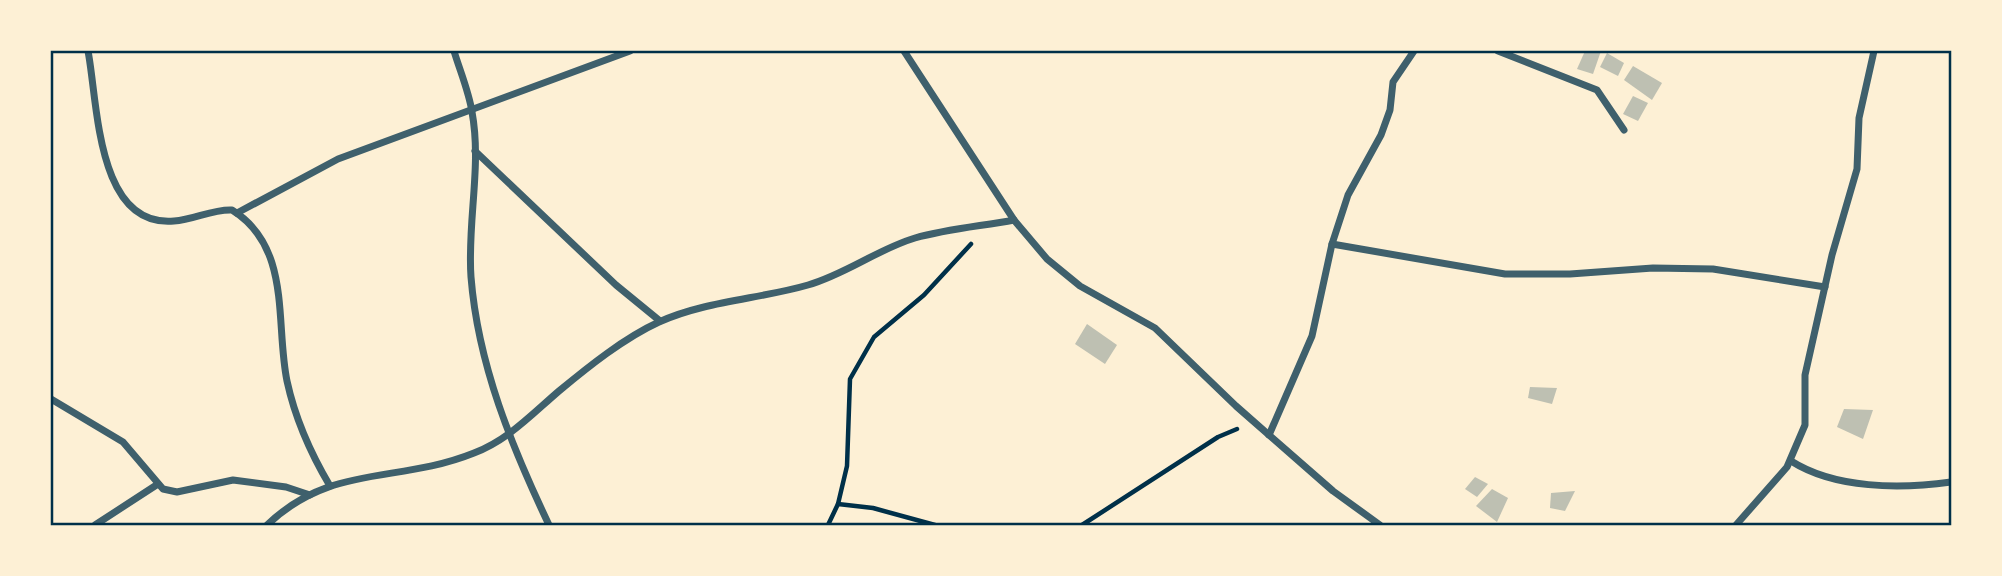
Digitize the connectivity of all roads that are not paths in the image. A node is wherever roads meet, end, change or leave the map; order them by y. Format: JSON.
{"nodes":[{"id":1,"x":88,"y":51,"type":"edge"},
{"id":2,"x":454,"y":51,"type":"edge"},
{"id":3,"x":630,"y":51,"type":"edge"},
{"id":4,"x":904,"y":51,"type":"edge"},
{"id":5,"x":1414,"y":51,"type":"edge"},
{"id":6,"x":1498,"y":51,"type":"edge"},
{"id":7,"x":1874,"y":51,"type":"edge"},
{"id":8,"x":472,"y":111,"type":"junction"},
{"id":9,"x":1624,"y":130,"type":"dead end"},
{"id":10,"x":475,"y":151,"type":"junction"},
{"id":11,"x":237,"y":213,"type":"junction"},
{"id":12,"x":1014,"y":220,"type":"junction"},
{"id":13,"x":1332,"y":244,"type":"junction"},
{"id":14,"x":1825,"y":287,"type":"junction"},
{"id":15,"x":660,"y":321,"type":"junction"},
{"id":16,"x":51,"y":399,"type":"edge"},
{"id":17,"x":510,"y":435,"type":"junction"},
{"id":18,"x":1269,"y":435,"type":"junction"},
{"id":19,"x":1791,"y":460,"type":"junction"},
{"id":20,"x":1951,"y":482,"type":"edge"},
{"id":21,"x":158,"y":484,"type":"junction"},
{"id":22,"x":330,"y":486,"type":"junction"},
{"id":23,"x":310,"y":495,"type":"junction"},
{"id":24,"x":95,"y":525,"type":"edge"},
{"id":25,"x":267,"y":525,"type":"edge"},
{"id":26,"x":549,"y":525,"type":"edge"},
{"id":27,"x":1380,"y":525,"type":"edge"},
{"id":28,"x":1736,"y":525,"type":"edge"}],
"edges":[{"from":1,"to":11,"type":"street"},
{"from":2,"to":8,"type":"street"},
{"from":3,"to":8,"type":"street"},
{"from":4,"to":12,"type":"street"},
{"from":5,"to":13,"type":"street"},
{"from":6,"to":9,"type":"street"},
{"from":7,"to":14,"type":"street"},
{"from":8,"to":10,"type":"street"},
{"from":8,"to":11,"type":"street"},
{"from":10,"to":15,"type":"street"},
{"from":10,"to":17,"type":"street"},
{"from":11,"to":22,"type":"street"},
{"from":12,"to":15,"type":"street"},
{"from":12,"to":18,"type":"street"},
{"from":13,"to":14,"type":"street"},
{"from":13,"to":18,"type":"street"},
{"from":14,"to":19,"type":"street"},
{"from":15,"to":17,"type":"street"},
{"from":16,"to":21,"type":"street"},
{"from":17,"to":22,"type":"street"},
{"from":17,"to":26,"type":"street"},
{"from":18,"to":27,"type":"street"},
{"from":19,"to":20,"type":"street"},
{"from":19,"to":28,"type":"street"},
{"from":21,"to":23,"type":"street"},
{"from":21,"to":24,"type":"street"},
{"from":22,"to":23,"type":"street"},
{"from":23,"to":25,"type":"street"}]}
